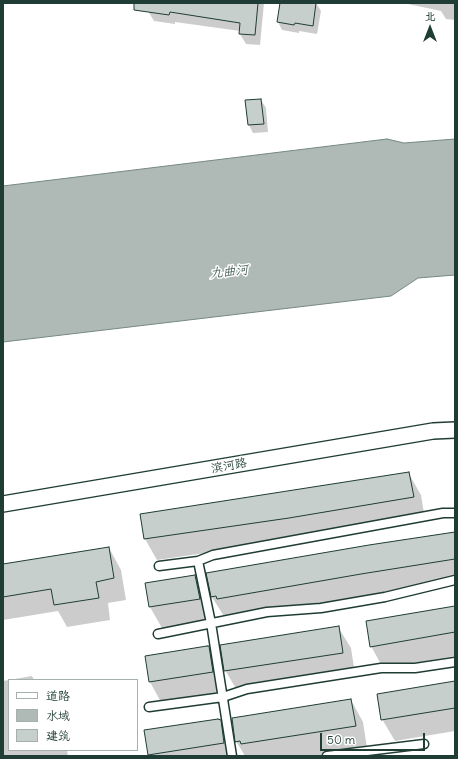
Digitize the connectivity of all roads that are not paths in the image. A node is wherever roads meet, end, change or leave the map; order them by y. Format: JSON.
{"nodes":[{"id":1,"x":455,"y":430,"type":"edge"},
{"id":2,"x":3,"y":504,"type":"edge"},
{"id":3,"x":455,"y":513,"type":"edge"},
{"id":4,"x":198,"y":561,"type":"junction"},
{"id":5,"x":158,"y":566,"type":"dead end"},
{"id":6,"x":455,"y":580,"type":"edge"},
{"id":7,"x":210,"y":623,"type":"junction"},
{"id":8,"x":158,"y":634,"type":"dead end"},
{"id":9,"x":455,"y":662,"type":"edge"},
{"id":10,"x":223,"y":697,"type":"junction"},
{"id":11,"x":149,"y":707,"type":"dead end"},
{"id":12,"x":424,"y":744,"type":"dead end"},
{"id":13,"x":232,"y":756,"type":"edge"},
{"id":14,"x":327,"y":756,"type":"edge"}],
"edges":[{"from":1,"to":2,"type":"street","name":"滨河路"},
{"from":3,"to":4,"type":"lane"},
{"from":4,"to":5,"type":"lane"},
{"from":4,"to":7,"type":"lane"},
{"from":6,"to":7,"type":"lane"},
{"from":7,"to":8,"type":"lane"},
{"from":7,"to":10,"type":"lane"},
{"from":9,"to":10,"type":"lane"},
{"from":10,"to":11,"type":"lane"},
{"from":10,"to":13,"type":"lane"},
{"from":12,"to":14,"type":"lane"}]}
